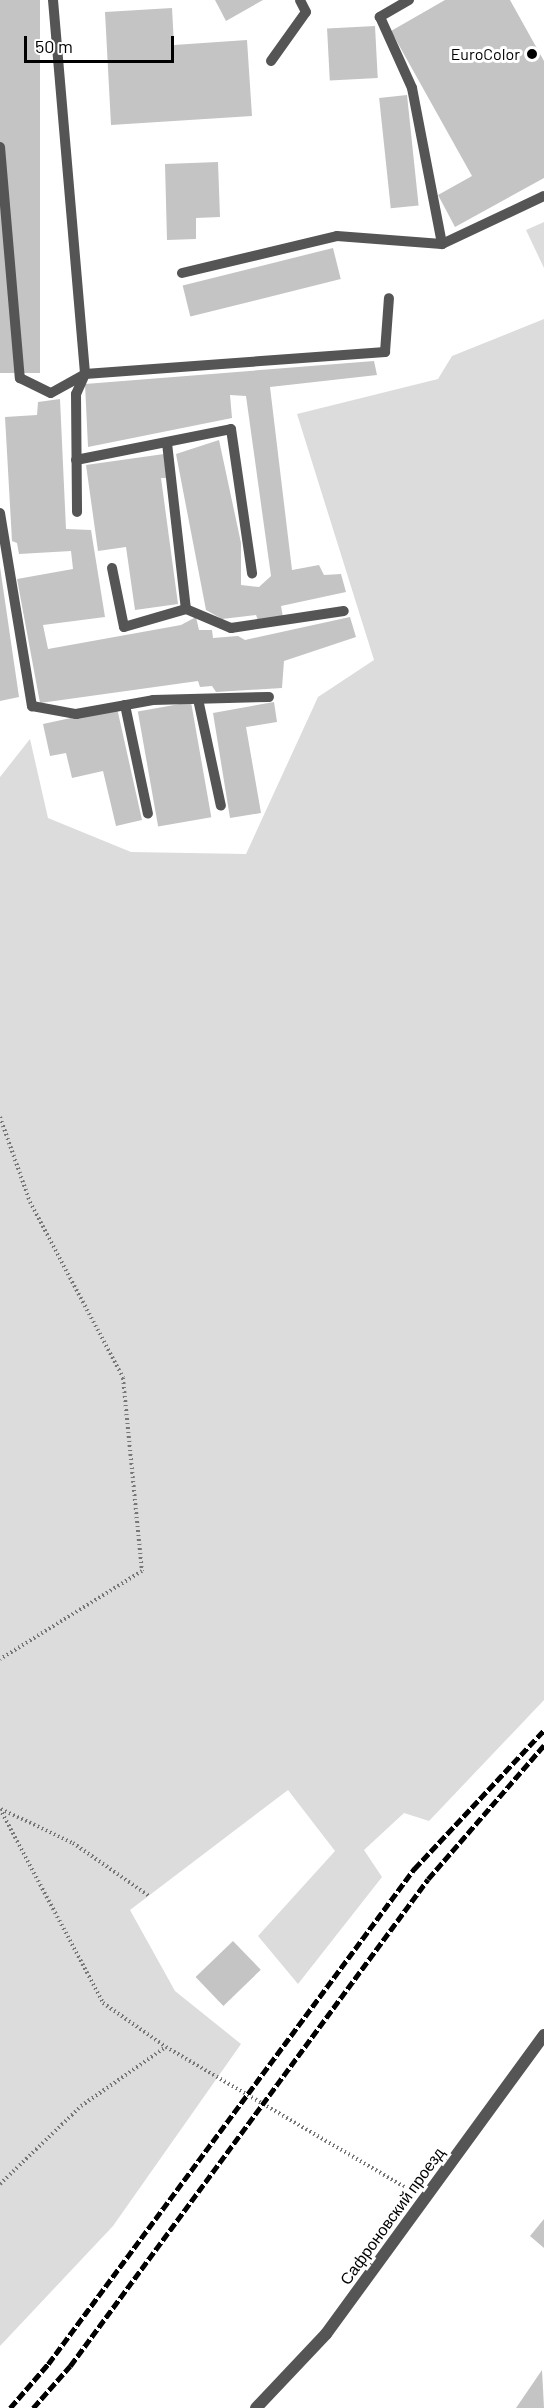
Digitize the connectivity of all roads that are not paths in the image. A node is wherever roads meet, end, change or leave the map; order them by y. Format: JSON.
{"nodes":[{"id":1,"x":53,"y":0,"type":"edge"},
{"id":2,"x":300,"y":0,"type":"edge"},
{"id":3,"x":409,"y":0,"type":"edge"},
{"id":4,"x":271,"y":61,"type":"dead end"},
{"id":5,"x":0,"y":147,"type":"edge"},
{"id":6,"x":544,"y":196,"type":"edge"},
{"id":7,"x":442,"y":244,"type":"junction"},
{"id":8,"x":182,"y":273,"type":"dead end"},
{"id":9,"x":389,"y":298,"type":"dead end"},
{"id":10,"x":85,"y":374,"type":"junction"},
{"id":11,"x":167,"y":443,"type":"junction"},
{"id":12,"x":76,"y":460,"type":"junction"},
{"id":13,"x":77,"y":512,"type":"dead end"},
{"id":14,"x":0,"y":513,"type":"edge"},
{"id":15,"x":112,"y":568,"type":"dead end"},
{"id":16,"x":252,"y":573,"type":"dead end"},
{"id":17,"x":186,"y":609,"type":"junction"},
{"id":18,"x":344,"y":611,"type":"dead end"},
{"id":19,"x":268,"y":696,"type":"dead end"},
{"id":20,"x":198,"y":699,"type":"junction"},
{"id":21,"x":125,"y":705,"type":"junction"},
{"id":22,"x":220,"y":806,"type":"dead end"},
{"id":23,"x":148,"y":814,"type":"dead end"},
{"id":24,"x":544,"y":2035,"type":"edge"},
{"id":25,"x":256,"y":2408,"type":"edge"}],
"edges":[{"from":1,"to":10,"type":"lane"},
{"from":2,"to":4,"type":"lane"},
{"from":3,"to":7,"type":"lane"},
{"from":5,"to":10,"type":"lane"},
{"from":6,"to":7,"type":"lane"},
{"from":7,"to":8,"type":"lane"},
{"from":9,"to":10,"type":"lane"},
{"from":10,"to":12,"type":"lane"},
{"from":11,"to":12,"type":"lane"},
{"from":11,"to":16,"type":"lane"},
{"from":11,"to":17,"type":"lane"},
{"from":12,"to":13,"type":"lane"},
{"from":14,"to":21,"type":"lane"},
{"from":15,"to":17,"type":"lane"},
{"from":17,"to":18,"type":"lane"},
{"from":19,"to":20,"type":"lane"},
{"from":20,"to":21,"type":"lane"},
{"from":20,"to":22,"type":"lane"},
{"from":21,"to":23,"type":"lane"},
{"from":24,"to":25,"type":"street","name":"Сафроновский проезд"}]}
